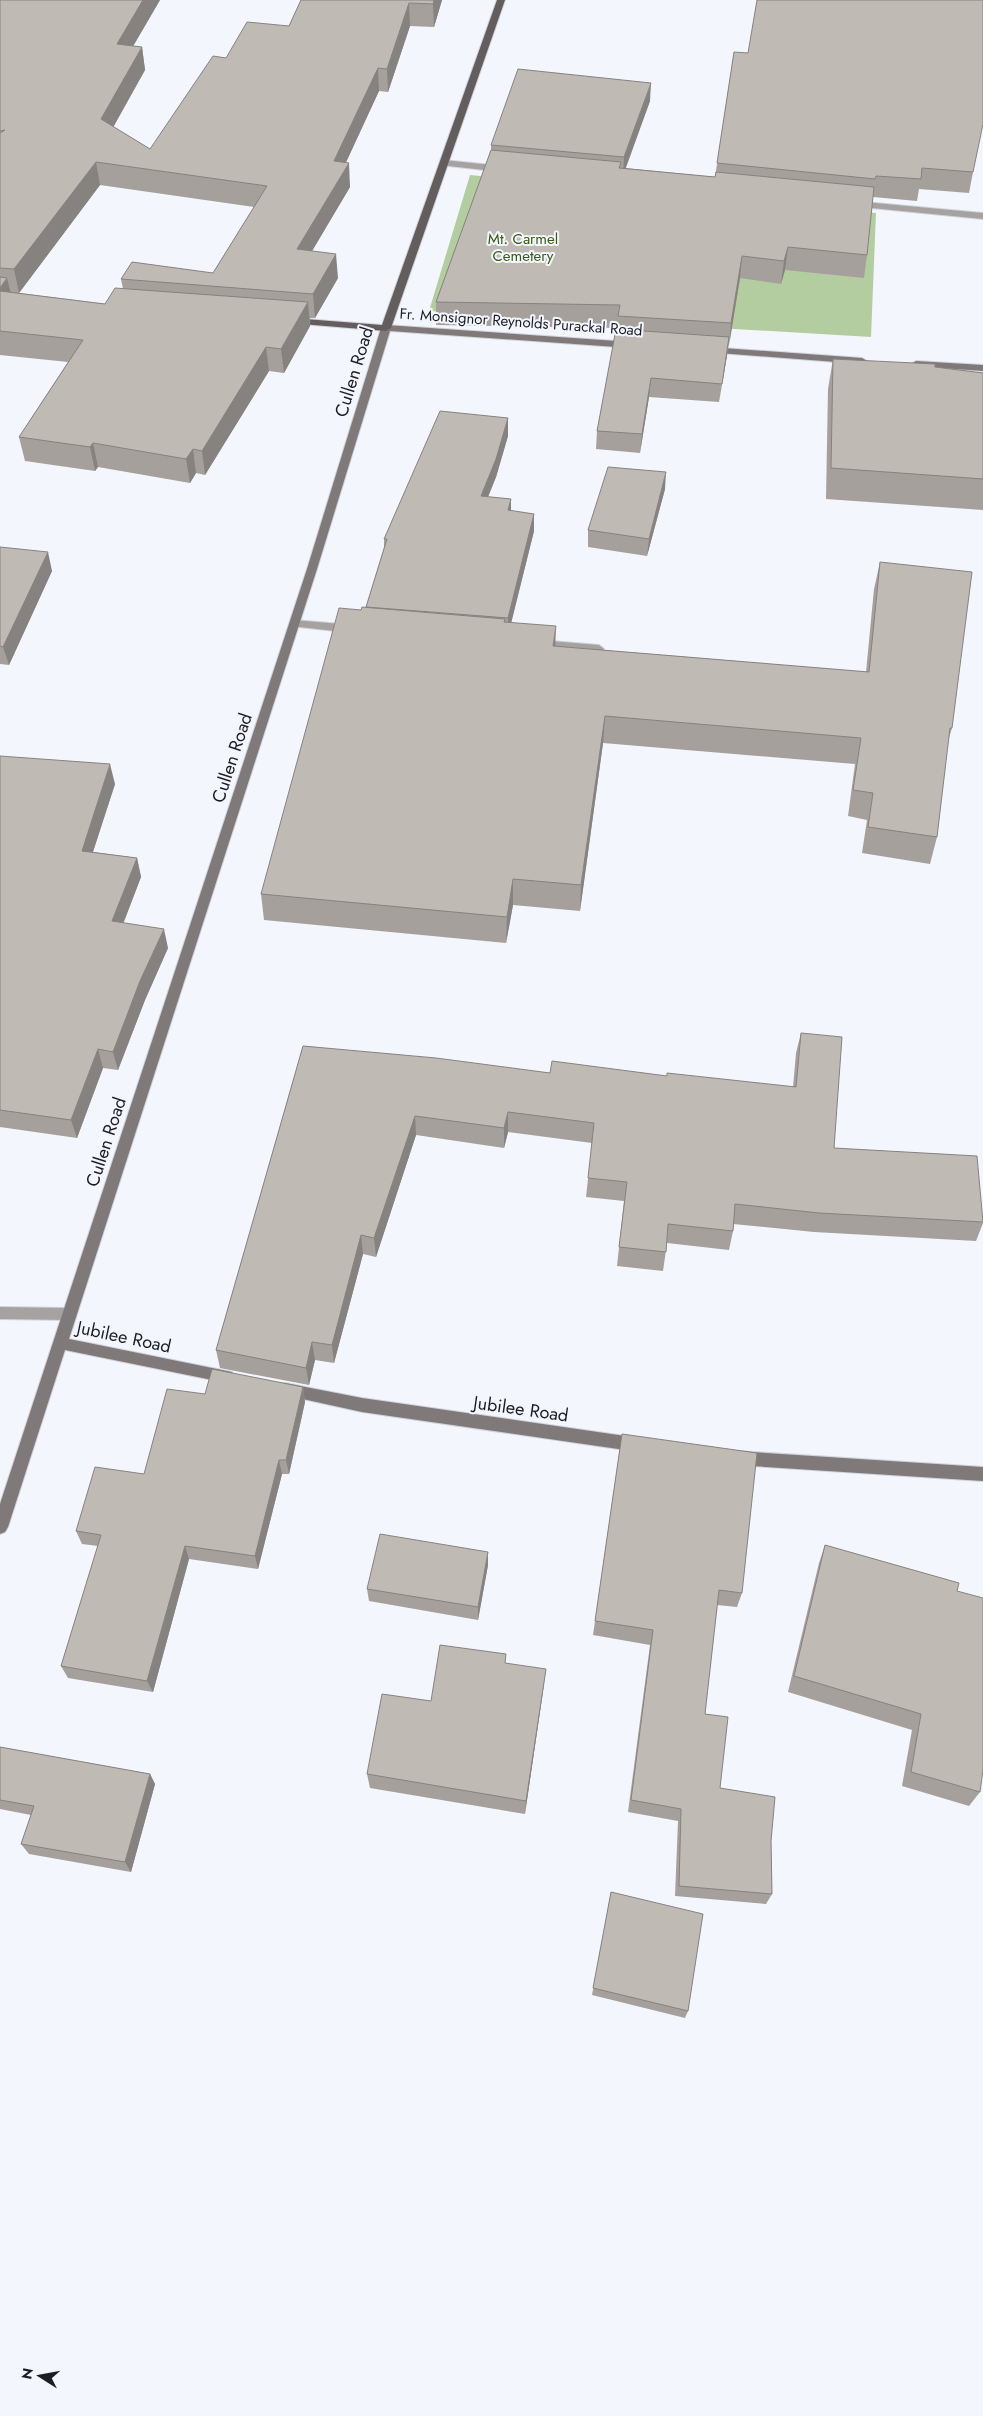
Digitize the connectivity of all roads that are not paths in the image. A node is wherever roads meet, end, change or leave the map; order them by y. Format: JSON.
{"nodes":[{"id":1,"x":501,"y":0,"type":"edge"},
{"id":2,"x":443,"y":163,"type":"junction"},
{"id":3,"x":512,"y":170,"type":"edge"},
{"id":4,"x":846,"y":203,"type":"edge"},
{"id":5,"x":983,"y":216,"type":"edge"},
{"id":6,"x":280,"y":320,"type":"edge"},
{"id":7,"x":386,"y":328,"type":"junction"},
{"id":8,"x":645,"y":346,"type":"edge"},
{"id":9,"x":694,"y":349,"type":"edge"},
{"id":10,"x":874,"y":361,"type":"edge"},
{"id":11,"x":903,"y":363,"type":"edge"},
{"id":12,"x":983,"y":368,"type":"edge"},
{"id":13,"x":294,"y":624,"type":"junction"},
{"id":14,"x":366,"y":630,"type":"edge"},
{"id":15,"x":531,"y":643,"type":"edge"},
{"id":16,"x":599,"y":649,"type":"edge"},
{"id":17,"x":0,"y":1313,"type":"edge"},
{"id":18,"x":68,"y":1314,"type":"junction"},
{"id":19,"x":59,"y":1343,"type":"junction"},
{"id":20,"x":245,"y":1381,"type":"edge"},
{"id":21,"x":274,"y":1387,"type":"edge"},
{"id":22,"x":656,"y":1447,"type":"edge"},
{"id":23,"x":725,"y":1457,"type":"edge"},
{"id":24,"x":983,"y":1474,"type":"edge"},
{"id":25,"x":0,"y":1527,"type":"edge"}],
"edges":[{"from":1,"to":2,"type":"main road","name":"Cullen Road"},
{"from":2,"to":3,"type":"street"},
{"from":2,"to":7,"type":"main road","name":"Cullen Road"},
{"from":4,"to":5,"type":"street"},
{"from":6,"to":7,"type":"main road"},
{"from":7,"to":8,"type":"main road","name":"Fr. Monsignor Reynolds Purackal Road"},
{"from":7,"to":13,"type":"main road","name":"Cullen Road"},
{"from":9,"to":10,"type":"main road"},
{"from":11,"to":12,"type":"main road"},
{"from":13,"to":14,"type":"street"},
{"from":13,"to":18,"type":"main road","name":"Cullen Road"},
{"from":15,"to":16,"type":"street"},
{"from":17,"to":18,"type":"street"},
{"from":18,"to":19,"type":"main road","name":"Cullen Road"},
{"from":19,"to":20,"type":"main road","name":"Jubilee Road"},
{"from":19,"to":25,"type":"main road","name":"Cullen Road"},
{"from":21,"to":22,"type":"main road","name":"Jubilee Road"},
{"from":23,"to":24,"type":"main road"}]}
